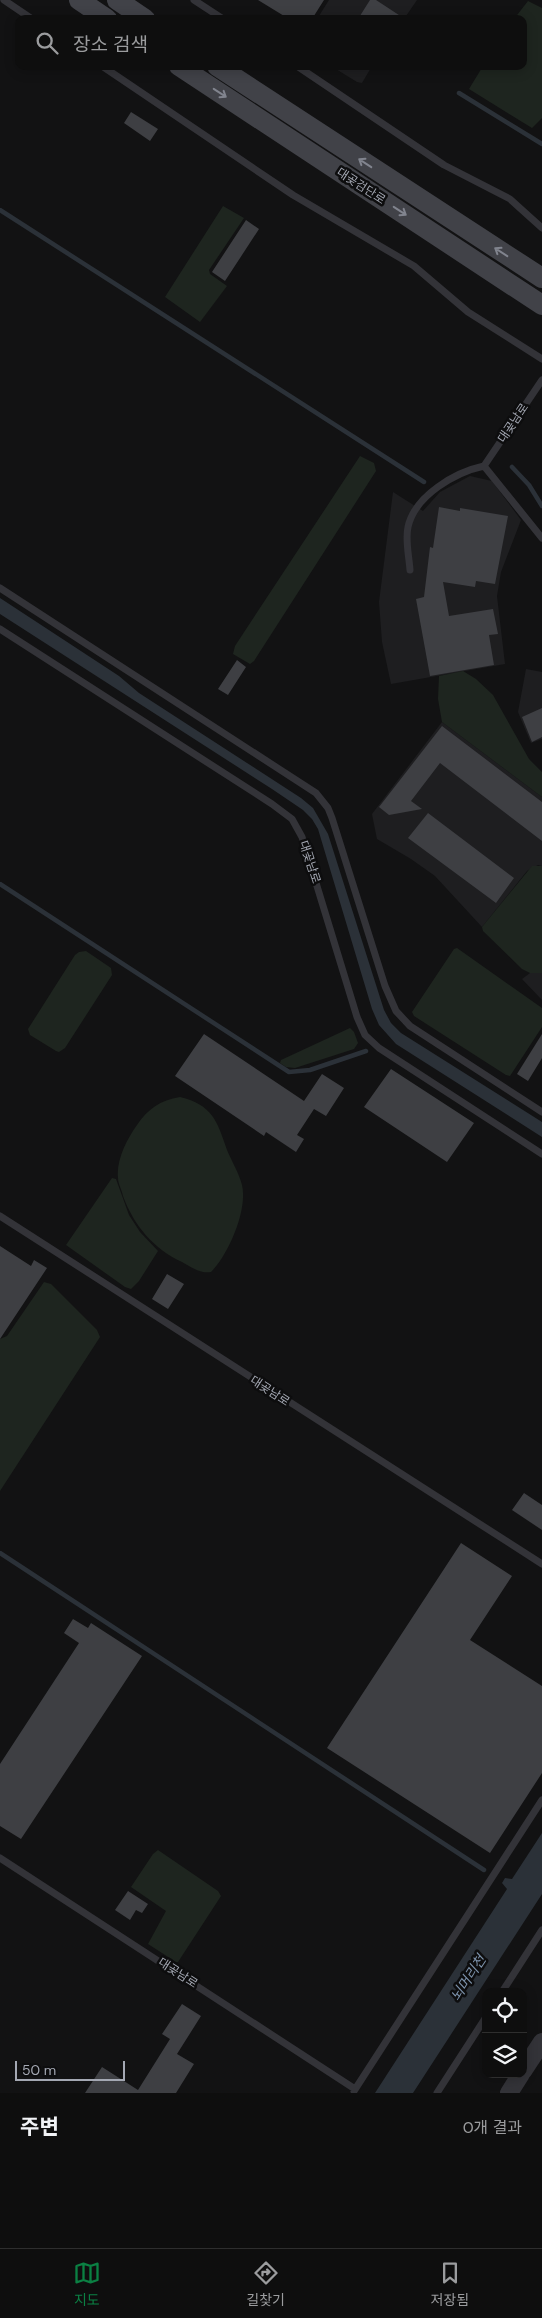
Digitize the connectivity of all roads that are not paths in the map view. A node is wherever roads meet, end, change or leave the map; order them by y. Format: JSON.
{"nodes":[{"id":1,"x":4,"y":0,"type":"edge"},
{"id":2,"x":79,"y":0,"type":"edge"},
{"id":3,"x":117,"y":0,"type":"edge"},
{"id":4,"x":194,"y":0,"type":"edge"},
{"id":5,"x":26,"y":15,"type":"edge"},
{"id":6,"x":101,"y":15,"type":"edge"},
{"id":7,"x":139,"y":15,"type":"edge"},
{"id":8,"x":217,"y":15,"type":"edge"},
{"id":9,"x":108,"y":70,"type":"edge"},
{"id":10,"x":185,"y":70,"type":"edge"},
{"id":11,"x":224,"y":70,"type":"edge"},
{"id":12,"x":303,"y":70,"type":"edge"},
{"id":13,"x":542,"y":228,"type":"edge"},
{"id":14,"x":542,"y":278,"type":"edge"},
{"id":15,"x":542,"y":305,"type":"edge"},
{"id":16,"x":542,"y":358,"type":"edge"},
{"id":17,"x":542,"y":380,"type":"edge"},
{"id":18,"x":484,"y":466,"type":"junction"},
{"id":19,"x":542,"y":538,"type":"edge"},
{"id":20,"x":410,"y":570,"type":"dead end"},
{"id":21,"x":0,"y":588,"type":"edge"},
{"id":22,"x":0,"y":629,"type":"edge"},
{"id":23,"x":542,"y":1112,"type":"edge"},
{"id":24,"x":542,"y":1154,"type":"edge"},
{"id":25,"x":0,"y":1216,"type":"edge"},
{"id":26,"x":542,"y":1564,"type":"edge"},
{"id":27,"x":542,"y":1800,"type":"edge"},
{"id":28,"x":0,"y":1858,"type":"edge"},
{"id":29,"x":542,"y":1930,"type":"edge"},
{"id":30,"x":505,"y":1988,"type":"edge"},
{"id":31,"x":482,"y":2023,"type":"edge"},
{"id":32,"x":542,"y":2042,"type":"edge"},
{"id":33,"x":527,"y":2065,"type":"edge"},
{"id":34,"x":518,"y":2078,"type":"edge"},
{"id":35,"x":354,"y":2091,"type":"edge"},
{"id":36,"x":437,"y":2093,"type":"edge"},
{"id":37,"x":509,"y":2093,"type":"edge"}],
"edges":[{"from":1,"to":5,"type":"lane"},
{"from":2,"to":6,"type":"main road"},
{"from":3,"to":7,"type":"main road"},
{"from":4,"to":8,"type":"lane"},
{"from":9,"to":16,"type":"lane"},
{"from":10,"to":15,"type":"main road","name":"대곶검단로","one_way":true},
{"from":14,"to":11,"type":"main road","name":"대곶검단로","one_way":true},
{"from":12,"to":13,"type":"lane"},
{"from":17,"to":18,"type":"lane","name":"대곶남로"},
{"from":18,"to":19,"type":"lane"},
{"from":18,"to":20,"type":"lane"},
{"from":21,"to":23,"type":"lane"},
{"from":22,"to":24,"type":"lane","name":"대곶남로"},
{"from":25,"to":26,"type":"lane","name":"대곶남로"},
{"from":27,"to":35,"type":"lane"},
{"from":28,"to":35,"type":"lane","name":"대곶남로"},
{"from":29,"to":30,"type":"lane"},
{"from":31,"to":36,"type":"lane"},
{"from":32,"to":33,"type":"street"},
{"from":34,"to":37,"type":"street"}]}
